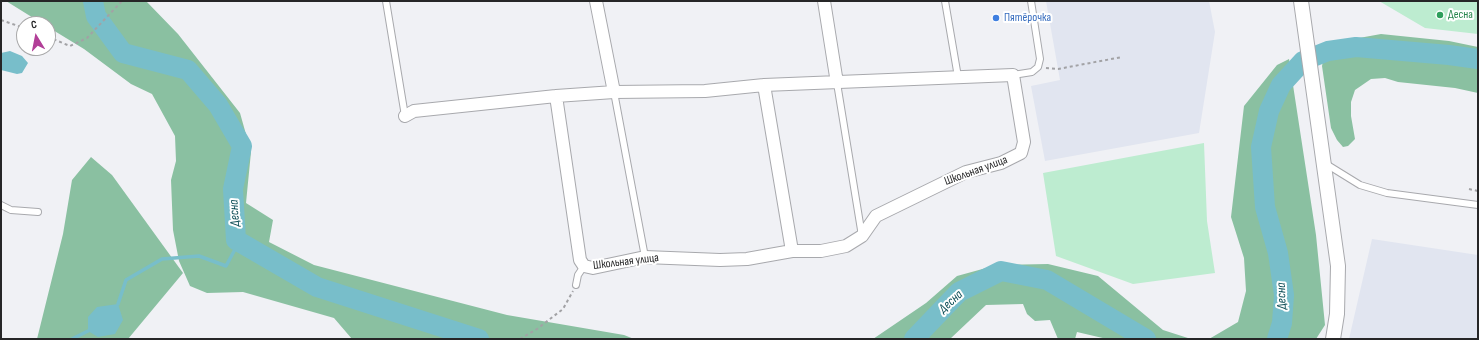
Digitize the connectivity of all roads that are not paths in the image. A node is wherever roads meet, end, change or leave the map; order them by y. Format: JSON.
{"nodes":[{"id":1,"x":386,"y":1,"type":"edge"},
{"id":2,"x":596,"y":1,"type":"edge"},
{"id":3,"x":824,"y":1,"type":"edge"},
{"id":4,"x":945,"y":1,"type":"edge"},
{"id":5,"x":1031,"y":1,"type":"edge"},
{"id":6,"x":1301,"y":5,"type":"edge"},
{"id":7,"x":1013,"y":75,"type":"junction"},
{"id":8,"x":958,"y":77,"type":"junction"},
{"id":9,"x":837,"y":83,"type":"junction"},
{"id":10,"x":764,"y":85,"type":"junction"},
{"id":11,"x":614,"y":92,"type":"junction"},
{"id":12,"x":556,"y":96,"type":"junction"},
{"id":13,"x":405,"y":116,"type":"joint"},
{"id":14,"x":1324,"y":163,"type":"junction"},
{"id":15,"x":1,"y":204,"type":"edge"},
{"id":16,"x":1478,"y":205,"type":"edge"},
{"id":17,"x":38,"y":212,"type":"dead end"},
{"id":18,"x":862,"y":236,"type":"junction"},
{"id":19,"x":792,"y":251,"type":"junction"},
{"id":20,"x":645,"y":257,"type":"junction"},
{"id":21,"x":584,"y":266,"type":"junction"},
{"id":22,"x":576,"y":285,"type":"road end"},
{"id":23,"x":1333,"y":339,"type":"edge"}],
"edges":[{"from":1,"to":13,"type":"lane"},
{"from":2,"to":11,"type":"street"},
{"from":3,"to":9,"type":"street"},
{"from":4,"to":8,"type":"lane"},
{"from":5,"to":7,"type":"lane"},
{"from":6,"to":14,"type":"street"},
{"from":7,"to":8,"type":"street"},
{"from":7,"to":18,"type":"street","name":"Школьная улица"},
{"from":8,"to":9,"type":"street"},
{"from":9,"to":10,"type":"street"},
{"from":9,"to":18,"type":"lane"},
{"from":10,"to":11,"type":"street"},
{"from":10,"to":19,"type":"street"},
{"from":11,"to":12,"type":"street"},
{"from":11,"to":20,"type":"lane"},
{"from":12,"to":13,"type":"street"},
{"from":12,"to":21,"type":"street","name":"Школьная улица"},
{"from":14,"to":16,"type":"lane"},
{"from":14,"to":23,"type":"street"},
{"from":15,"to":17,"type":"lane"},
{"from":18,"to":19,"type":"street","name":"Школьная улица"},
{"from":19,"to":20,"type":"street","name":"Школьная улица"},
{"from":20,"to":21,"type":"street","name":"Школьная улица"},
{"from":21,"to":22,"type":"lane"}]}
